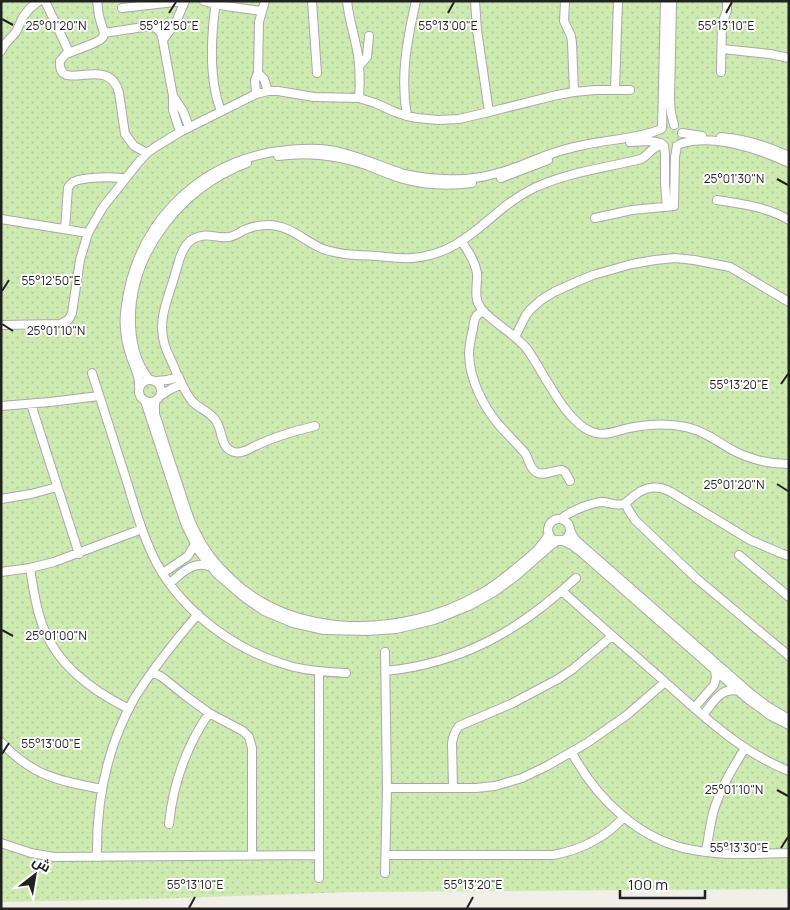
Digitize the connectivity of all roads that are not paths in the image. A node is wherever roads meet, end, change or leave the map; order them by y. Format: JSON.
{"nodes":[{"id":1,"x":98,"y":1,"type":"edge"},
{"id":2,"x":184,"y":1,"type":"edge"},
{"id":3,"x":204,"y":1,"type":"edge"},
{"id":4,"x":265,"y":1,"type":"edge"},
{"id":5,"x":312,"y":1,"type":"edge"},
{"id":6,"x":347,"y":1,"type":"edge"},
{"id":7,"x":416,"y":1,"type":"edge"},
{"id":8,"x":475,"y":1,"type":"edge"},
{"id":9,"x":565,"y":1,"type":"edge"},
{"id":10,"x":618,"y":1,"type":"edge"},
{"id":11,"x":665,"y":1,"type":"edge"},
{"id":12,"x":672,"y":1,"type":"edge"},
{"id":13,"x":727,"y":1,"type":"edge"},
{"id":14,"x":39,"y":2,"type":"edge"},
{"id":15,"x":215,"y":3,"type":"edge"},
{"id":16,"x":122,"y":8,"type":"dead end"},
{"id":17,"x":262,"y":11,"type":"junction"},
{"id":18,"x":104,"y":32,"type":"junction"},
{"id":19,"x":369,"y":36,"type":"dead end"},
{"id":20,"x":163,"y":40,"type":"junction"},
{"id":21,"x":722,"y":49,"type":"junction"},
{"id":22,"x":1,"y":51,"type":"edge"},
{"id":23,"x":68,"y":52,"type":"junction"},
{"id":24,"x":789,"y":58,"type":"edge"},
{"id":25,"x":360,"y":66,"type":"junction"},
{"id":26,"x":721,"y":72,"type":"dead end"},
{"id":27,"x":258,"y":73,"type":"junction"},
{"id":28,"x":317,"y":73,"type":"dead end"},
{"id":29,"x":615,"y":89,"type":"junction"},
{"id":30,"x":630,"y":90,"type":"dead end"},
{"id":31,"x":268,"y":91,"type":"junction"},
{"id":32,"x":574,"y":92,"type":"junction"},
{"id":33,"x":256,"y":94,"type":"junction"},
{"id":34,"x":173,"y":96,"type":"junction"},
{"id":35,"x":359,"y":98,"type":"junction"},
{"id":36,"x":221,"y":111,"type":"junction"},
{"id":37,"x":489,"y":112,"type":"junction"},
{"id":38,"x":407,"y":116,"type":"junction"},
{"id":39,"x":674,"y":125,"type":"junction"},
{"id":40,"x":189,"y":127,"type":"junction"},
{"id":41,"x":662,"y":128,"type":"junction"},
{"id":42,"x":180,"y":132,"type":"junction"},
{"id":43,"x":682,"y":133,"type":"junction"},
{"id":44,"x":663,"y":145,"type":"junction"},
{"id":45,"x":679,"y":145,"type":"junction"},
{"id":46,"x":147,"y":153,"type":"junction"},
{"id":47,"x":789,"y":156,"type":"edge"},
{"id":48,"x":789,"y":163,"type":"edge"},
{"id":49,"x":125,"y":179,"type":"junction"},
{"id":50,"x":717,"y":200,"type":"dead end"},
{"id":51,"x":670,"y":206,"type":"junction"},
{"id":52,"x":595,"y":218,"type":"dead end"},
{"id":53,"x":1,"y":219,"type":"edge"},
{"id":54,"x":789,"y":220,"type":"edge"},
{"id":55,"x":65,"y":229,"type":"junction"},
{"id":56,"x":88,"y":233,"type":"junction"},
{"id":57,"x":462,"y":242,"type":"junction"},
{"id":58,"x":722,"y":266,"type":"junction"},
{"id":59,"x":789,"y":302,"type":"edge"},
{"id":60,"x":789,"y":307,"type":"edge"},
{"id":61,"x":484,"y":312,"type":"junction"},
{"id":62,"x":1,"y":325,"type":"edge"},
{"id":63,"x":518,"y":339,"type":"junction"},
{"id":64,"x":92,"y":373,"type":"dead end"},
{"id":65,"x":152,"y":380,"type":"junction"},
{"id":66,"x":180,"y":380,"type":"junction"},
{"id":67,"x":139,"y":386,"type":"junction"},
{"id":68,"x":99,"y":396,"type":"junction"},
{"id":69,"x":158,"y":398,"type":"junction"},
{"id":70,"x":145,"y":401,"type":"junction"},
{"id":71,"x":31,"y":404,"type":"junction"},
{"id":72,"x":1,"y":406,"type":"edge"},
{"id":73,"x":315,"y":426,"type":"dead end"},
{"id":74,"x":789,"y":464,"type":"edge"},
{"id":75,"x":789,"y":469,"type":"edge"},
{"id":76,"x":570,"y":481,"type":"dead end"},
{"id":77,"x":57,"y":487,"type":"junction"},
{"id":78,"x":1,"y":499,"type":"edge"},
{"id":79,"x":625,"y":503,"type":"junction"},
{"id":80,"x":580,"y":510,"type":"junction"},
{"id":81,"x":561,"y":519,"type":"junction"},
{"id":82,"x":570,"y":528,"type":"junction"},
{"id":83,"x":142,"y":529,"type":"junction"},
{"id":84,"x":549,"y":534,"type":"junction"},
{"id":85,"x":560,"y":540,"type":"junction"},
{"id":86,"x":195,"y":544,"type":"junction"},
{"id":87,"x":79,"y":554,"type":"junction"},
{"id":88,"x":740,"y":555,"type":"dead end"},
{"id":89,"x":789,"y":556,"type":"edge"},
{"id":90,"x":178,"y":563,"type":"junction"},
{"id":91,"x":211,"y":567,"type":"junction"},
{"id":92,"x":30,"y":568,"type":"junction"},
{"id":93,"x":1,"y":572,"type":"edge"},
{"id":94,"x":184,"y":572,"type":"junction"},
{"id":95,"x":163,"y":573,"type":"junction"},
{"id":96,"x":576,"y":578,"type":"dead end"},
{"id":97,"x":170,"y":583,"type":"junction"},
{"id":98,"x":562,"y":591,"type":"junction"},
{"id":99,"x":789,"y":597,"type":"edge"},
{"id":100,"x":198,"y":614,"type":"junction"},
{"id":101,"x":612,"y":636,"type":"junction"},
{"id":102,"x":385,"y":652,"type":"dead end"},
{"id":103,"x":789,"y":656,"type":"edge"},
{"id":104,"x":715,"y":670,"type":"junction"},
{"id":105,"x":319,"y":671,"type":"junction"},
{"id":106,"x":386,"y":671,"type":"junction"},
{"id":107,"x":152,"y":672,"type":"junction"},
{"id":108,"x":346,"y":674,"type":"dead end"},
{"id":109,"x":665,"y":682,"type":"junction"},
{"id":110,"x":739,"y":690,"type":"junction"},
{"id":111,"x":694,"y":708,"type":"junction"},
{"id":112,"x":129,"y":709,"type":"junction"},
{"id":113,"x":209,"y":713,"type":"junction"},
{"id":114,"x":703,"y":715,"type":"junction"},
{"id":115,"x":789,"y":719,"type":"edge"},
{"id":116,"x":789,"y":725,"type":"edge"},
{"id":117,"x":2,"y":744,"type":"edge"},
{"id":118,"x":745,"y":748,"type":"junction"},
{"id":119,"x":572,"y":753,"type":"junction"},
{"id":120,"x":789,"y":772,"type":"edge"},
{"id":121,"x":387,"y":788,"type":"junction"},
{"id":122,"x":453,"y":788,"type":"junction"},
{"id":123,"x":102,"y":789,"type":"junction"},
{"id":124,"x":624,"y":817,"type":"junction"},
{"id":125,"x":169,"y":824,"type":"dead end"},
{"id":126,"x":1,"y":843,"type":"edge"},
{"id":127,"x":706,"y":852,"type":"junction"},
{"id":128,"x":789,"y":853,"type":"edge"},
{"id":129,"x":252,"y":855,"type":"junction"},
{"id":130,"x":319,"y":855,"type":"junction"},
{"id":131,"x":386,"y":855,"type":"junction"},
{"id":132,"x":97,"y":857,"type":"junction"},
{"id":133,"x":385,"y":872,"type":"dead end"},
{"id":134,"x":319,"y":878,"type":"dead end"}],
"edges":[{"from":1,"to":18,"type":"street"},
{"from":2,"to":16,"type":"street"},
{"from":2,"to":20,"type":"street"},
{"from":3,"to":15,"type":"street"},
{"from":4,"to":17,"type":"street"},
{"from":5,"to":28,"type":"street"},
{"from":6,"to":25,"type":"street"},
{"from":7,"to":38,"type":"street"},
{"from":8,"to":37,"type":"street"},
{"from":9,"to":32,"type":"street"},
{"from":10,"to":29,"type":"street"},
{"from":11,"to":41,"type":"street"},
{"from":12,"to":39,"type":"street"},
{"from":13,"to":21,"type":"street"},
{"from":14,"to":22,"type":"street"},
{"from":14,"to":23,"type":"street"},
{"from":15,"to":17,"type":"street"},
{"from":15,"to":36,"type":"street"},
{"from":17,"to":27,"type":"street"},
{"from":18,"to":20,"type":"street"},
{"from":18,"to":23,"type":"street"},
{"from":19,"to":25,"type":"street"},
{"from":20,"to":34,"type":"street"},
{"from":21,"to":24,"type":"street"},
{"from":21,"to":26,"type":"street"},
{"from":23,"to":46,"type":"street"},
{"from":25,"to":35,"type":"street"},
{"from":27,"to":31,"type":"street"},
{"from":27,"to":33,"type":"street"},
{"from":29,"to":30,"type":"street"},
{"from":29,"to":32,"type":"street"},
{"from":31,"to":33,"type":"street"},
{"from":31,"to":35,"type":"street"},
{"from":32,"to":37,"type":"street"},
{"from":33,"to":36,"type":"street"},
{"from":34,"to":40,"type":"street"},
{"from":34,"to":42,"type":"street"},
{"from":35,"to":38,"type":"street"},
{"from":36,"to":40,"type":"street"},
{"from":37,"to":38,"type":"street"},
{"from":39,"to":41,"type":"street"},
{"from":39,"to":43,"type":"street"},
{"from":40,"to":42,"type":"street"},
{"from":41,"to":44,"type":"street"},
{"from":41,"to":67,"type":"street"},
{"from":42,"to":46,"type":"street"},
{"from":43,"to":45,"type":"street"},
{"from":43,"to":47,"type":"street"},
{"from":44,"to":45,"type":"street"},
{"from":44,"to":51,"type":"street"},
{"from":44,"to":57,"type":"street"},
{"from":44,"to":65,"type":"street"},
{"from":45,"to":48,"type":"street"},
{"from":45,"to":51,"type":"street"},
{"from":46,"to":49,"type":"street"},
{"from":49,"to":55,"type":"street"},
{"from":49,"to":56,"type":"street"},
{"from":50,"to":54,"type":"street"},
{"from":51,"to":52,"type":"street"},
{"from":53,"to":55,"type":"street"},
{"from":55,"to":56,"type":"street"},
{"from":56,"to":62,"type":"street"},
{"from":57,"to":61,"type":"street"},
{"from":57,"to":66,"type":"street"},
{"from":58,"to":59,"type":"street"},
{"from":58,"to":60,"type":"street"},
{"from":58,"to":63,"type":"street"},
{"from":61,"to":63,"type":"street"},
{"from":61,"to":76,"type":"street"},
{"from":63,"to":74,"type":"street"},
{"from":63,"to":75,"type":"street"},
{"from":64,"to":68,"type":"street"},
{"from":65,"to":66,"type":"street"},
{"from":65,"to":67,"type":"street"},
{"from":65,"to":69,"type":"street"},
{"from":66,"to":69,"type":"street"},
{"from":66,"to":73,"type":"street"},
{"from":67,"to":70,"type":"street"},
{"from":68,"to":71,"type":"street"},
{"from":68,"to":83,"type":"street"},
{"from":69,"to":70,"type":"street"},
{"from":69,"to":84,"type":"street"},
{"from":70,"to":86,"type":"street"},
{"from":71,"to":72,"type":"street"},
{"from":71,"to":77,"type":"street"},
{"from":77,"to":78,"type":"street"},
{"from":77,"to":87,"type":"street"},
{"from":79,"to":80,"type":"street"},
{"from":79,"to":89,"type":"street"},
{"from":79,"to":103,"type":"street"},
{"from":80,"to":81,"type":"street"},
{"from":80,"to":82,"type":"street"},
{"from":81,"to":82,"type":"street"},
{"from":81,"to":84,"type":"street"},
{"from":82,"to":85,"type":"street"},
{"from":82,"to":115,"type":"street"},
{"from":83,"to":87,"type":"street"},
{"from":83,"to":95,"type":"street"},
{"from":84,"to":85,"type":"street"},
{"from":85,"to":91,"type":"street"},
{"from":85,"to":104,"type":"street"},
{"from":86,"to":90,"type":"street"},
{"from":86,"to":91,"type":"street"},
{"from":87,"to":92,"type":"street"},
{"from":88,"to":99,"type":"street"},
{"from":90,"to":94,"type":"street"},
{"from":90,"to":95,"type":"street"},
{"from":91,"to":94,"type":"street"},
{"from":92,"to":93,"type":"street"},
{"from":92,"to":112,"type":"street"},
{"from":94,"to":97,"type":"street"},
{"from":95,"to":97,"type":"street"},
{"from":96,"to":98,"type":"street"},
{"from":97,"to":100,"type":"street"},
{"from":98,"to":101,"type":"street"},
{"from":98,"to":106,"type":"street"},
{"from":100,"to":105,"type":"street"},
{"from":100,"to":107,"type":"street"},
{"from":101,"to":109,"type":"street"},
{"from":101,"to":122,"type":"street"},
{"from":102,"to":106,"type":"street"},
{"from":104,"to":110,"type":"street"},
{"from":104,"to":111,"type":"street"},
{"from":105,"to":108,"type":"street"},
{"from":105,"to":130,"type":"street"},
{"from":106,"to":121,"type":"street"},
{"from":107,"to":112,"type":"street"},
{"from":107,"to":113,"type":"street"},
{"from":109,"to":111,"type":"street"},
{"from":109,"to":119,"type":"street"},
{"from":110,"to":114,"type":"street"},
{"from":110,"to":116,"type":"street"},
{"from":111,"to":114,"type":"street"},
{"from":112,"to":123,"type":"street"},
{"from":113,"to":125,"type":"street"},
{"from":113,"to":129,"type":"street"},
{"from":114,"to":118,"type":"street"},
{"from":117,"to":123,"type":"street"},
{"from":118,"to":120,"type":"street"},
{"from":118,"to":127,"type":"street"},
{"from":119,"to":122,"type":"street"},
{"from":119,"to":124,"type":"street"},
{"from":121,"to":122,"type":"street"},
{"from":121,"to":131,"type":"street"},
{"from":123,"to":132,"type":"street"},
{"from":124,"to":127,"type":"street"},
{"from":124,"to":131,"type":"street"},
{"from":126,"to":132,"type":"street"},
{"from":127,"to":128,"type":"street"},
{"from":129,"to":130,"type":"street"},
{"from":129,"to":132,"type":"street"},
{"from":130,"to":134,"type":"street"},
{"from":131,"to":133,"type":"street"}]}
